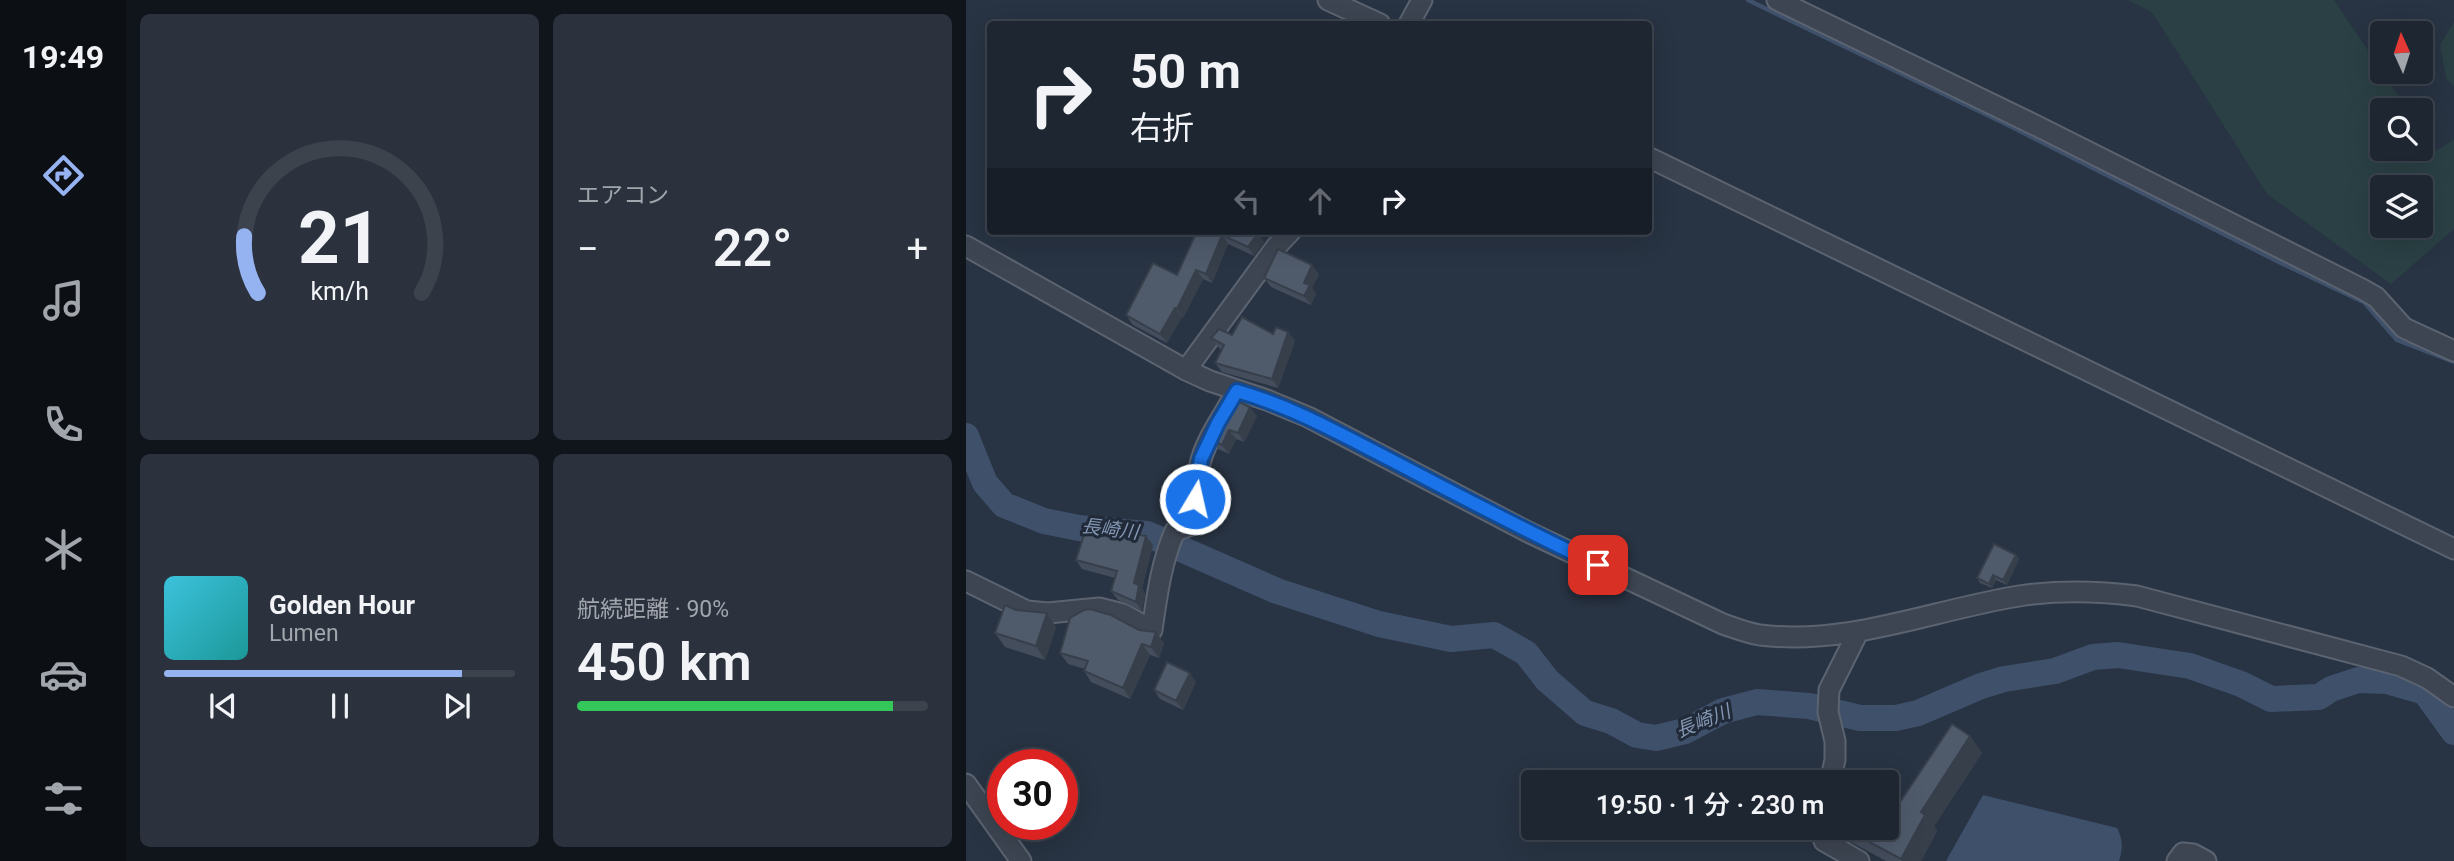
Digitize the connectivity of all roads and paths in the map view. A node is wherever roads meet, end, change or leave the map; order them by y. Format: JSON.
{"nodes":[{"id":1,"x":1328,"y":0,"type":"edge"},
{"id":2,"x":1422,"y":0,"type":"edge"},
{"id":3,"x":1777,"y":0,"type":"edge"},
{"id":4,"x":1374,"y":21,"type":"edge"},
{"id":5,"x":1411,"y":21,"type":"edge"},
{"id":6,"x":1652,"y":159,"type":"edge"},
{"id":7,"x":1287,"y":235,"type":"edge"},
{"id":8,"x":966,"y":246,"type":"edge"},
{"id":9,"x":2454,"y":351,"type":"edge"},
{"id":10,"x":1186,"y":370,"type":"junction"},
{"id":11,"x":1237,"y":391,"type":"junction"},
{"id":12,"x":2454,"y":549,"type":"edge"},
{"id":13,"x":966,"y":581,"type":"edge"},
{"id":14,"x":1858,"y":632,"type":"junction"},
{"id":15,"x":2454,"y":697,"type":"edge"},
{"id":16,"x":1833,"y":770,"type":"edge"},
{"id":17,"x":966,"y":784,"type":"edge"},
{"id":18,"x":1824,"y":840,"type":"edge"},
{"id":19,"x":1021,"y":861,"type":"edge"},
{"id":20,"x":1860,"y":861,"type":"edge"},
{"id":21,"x":2177,"y":861,"type":"edge"},
{"id":22,"x":2206,"y":861,"type":"edge"}],
"edges":[{"from":1,"to":4,"type":"street"},
{"from":2,"to":5,"type":"street"},
{"from":3,"to":9,"type":"street"},
{"from":6,"to":12,"type":"street"},
{"from":7,"to":10,"type":"street"},
{"from":8,"to":10,"type":"street"},
{"from":10,"to":11,"type":"street"},
{"from":11,"to":13,"type":"street"},
{"from":11,"to":14,"type":"street"},
{"from":14,"to":15,"type":"street"},
{"from":14,"to":16,"type":"street"},
{"from":17,"to":19,"type":"street"},
{"from":18,"to":20,"type":"street"},
{"from":21,"to":22,"type":"street"}]}
